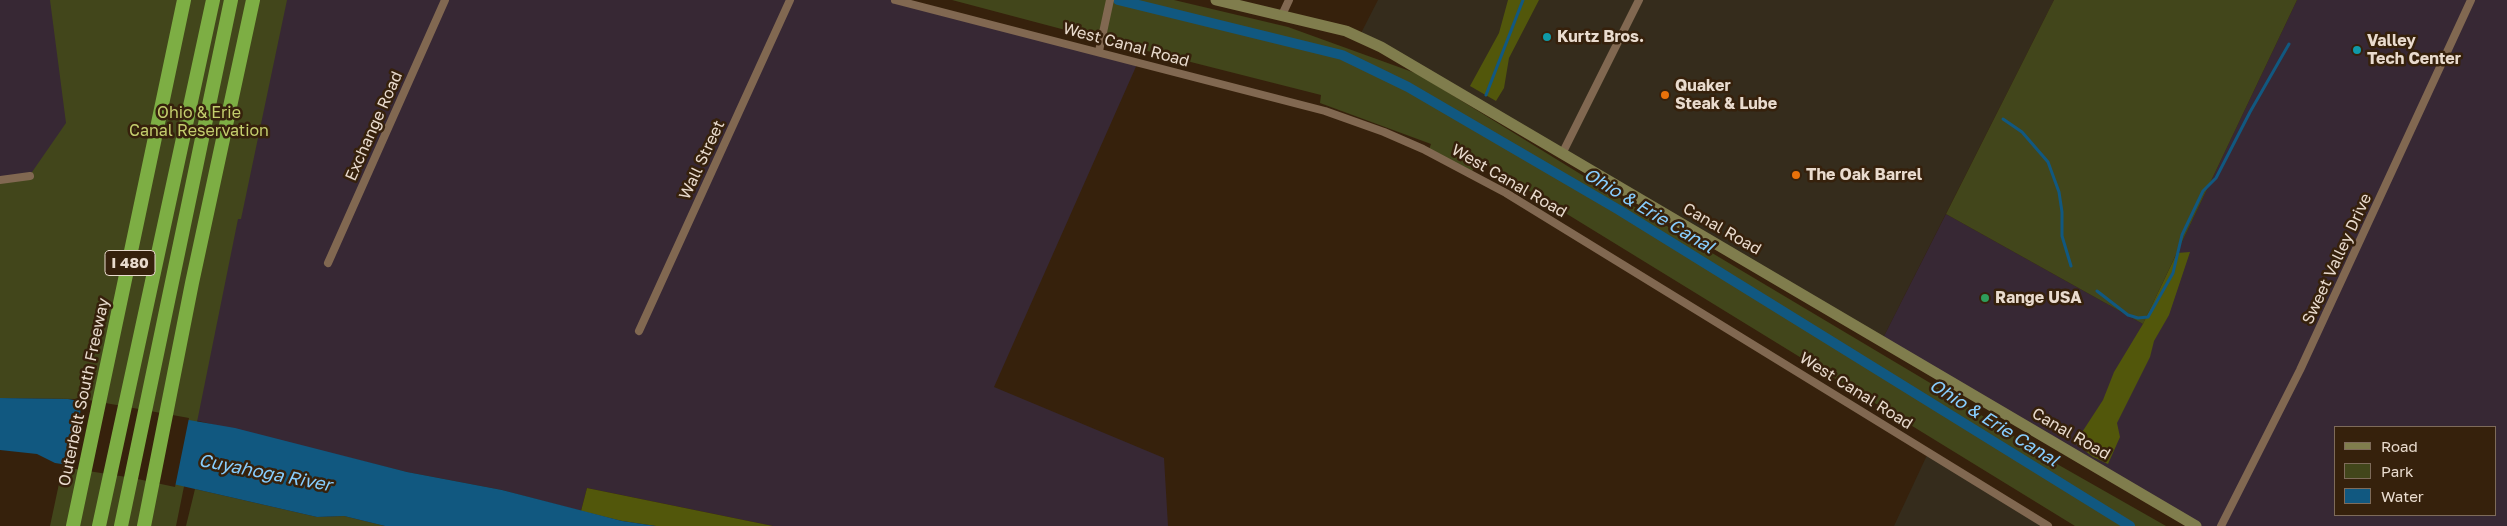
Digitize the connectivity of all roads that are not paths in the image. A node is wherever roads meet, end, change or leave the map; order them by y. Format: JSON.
{"nodes":[{"id":1,"x":184,"y":0,"type":"edge"},
{"id":2,"x":213,"y":0,"type":"edge"},
{"id":3,"x":231,"y":0,"type":"edge"},
{"id":4,"x":253,"y":0,"type":"edge"},
{"id":5,"x":445,"y":0,"type":"edge"},
{"id":6,"x":790,"y":0,"type":"edge"},
{"id":7,"x":895,"y":0,"type":"edge"},
{"id":8,"x":1110,"y":0,"type":"edge"},
{"id":9,"x":1216,"y":0,"type":"edge"},
{"id":10,"x":1289,"y":0,"type":"edge"},
{"id":11,"x":1639,"y":0,"type":"edge"},
{"id":12,"x":2471,"y":0,"type":"edge"},
{"id":13,"x":1282,"y":15,"type":"junction"},
{"id":14,"x":1099,"y":51,"type":"junction"},
{"id":15,"x":1562,"y":154,"type":"junction"},
{"id":16,"x":30,"y":176,"type":"dead end"},
{"id":17,"x":0,"y":180,"type":"edge"},
{"id":18,"x":328,"y":263,"type":"dead end"},
{"id":19,"x":639,"y":331,"type":"dead end"},
{"id":20,"x":73,"y":526,"type":"edge"},
{"id":21,"x":99,"y":526,"type":"edge"},
{"id":22,"x":121,"y":526,"type":"edge"},
{"id":23,"x":144,"y":526,"type":"edge"},
{"id":24,"x":2048,"y":526,"type":"edge"},
{"id":25,"x":2196,"y":526,"type":"edge"},
{"id":26,"x":2221,"y":526,"type":"edge"}],
"edges":[{"from":1,"to":20,"type":"highway","name":"Outerbelt South Freeway","number":"I 480"},
{"from":2,"to":21,"type":"highway"},
{"from":3,"to":22,"type":"highway"},
{"from":4,"to":23,"type":"highway"},
{"from":5,"to":18,"type":"street","name":"Exchange Road"},
{"from":6,"to":19,"type":"street","name":"Wall Street"},
{"from":7,"to":14,"type":"street","name":"West Canal Road"},
{"from":8,"to":14,"type":"street"},
{"from":9,"to":13,"type":"main road","name":"Canal Road"},
{"from":10,"to":13,"type":"street"},
{"from":11,"to":15,"type":"street"},
{"from":12,"to":26,"type":"street","name":"Sweet Valley Drive"},
{"from":13,"to":15,"type":"main road","name":"Canal Road"},
{"from":14,"to":24,"type":"street","name":"West Canal Road"},
{"from":15,"to":25,"type":"main road","name":"Canal Road"},
{"from":16,"to":17,"type":"street"}]}
